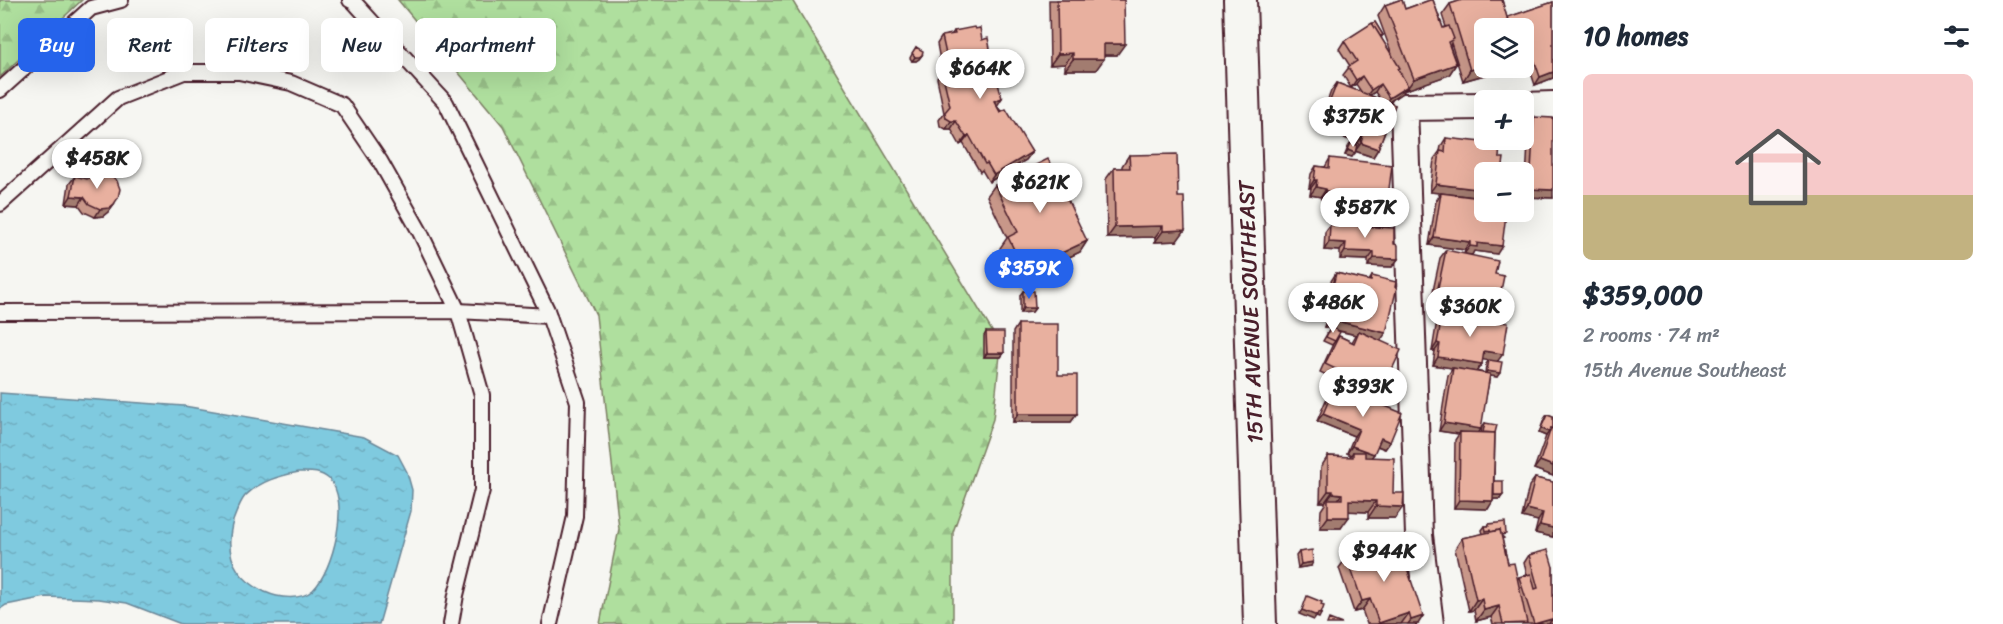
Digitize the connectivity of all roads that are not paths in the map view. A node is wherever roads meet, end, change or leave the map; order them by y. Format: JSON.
{"nodes":[{"id":1,"x":121,"y":0,"type":"edge"},
{"id":2,"x":350,"y":0,"type":"edge"},
{"id":3,"x":1240,"y":0,"type":"edge"},
{"id":4,"x":0,"y":90,"type":"edge"},
{"id":5,"x":1553,"y":105,"type":"edge"},
{"id":6,"x":1474,"y":106,"type":"edge"},
{"id":7,"x":1534,"y":106,"type":"edge"},
{"id":8,"x":0,"y":204,"type":"edge"},
{"id":9,"x":458,"y":311,"type":"junction"},
{"id":10,"x":0,"y":312,"type":"edge"},
{"id":11,"x":549,"y":316,"type":"junction"},
{"id":12,"x":451,"y":624,"type":"edge"},
{"id":13,"x":550,"y":624,"type":"edge"},
{"id":14,"x":1260,"y":624,"type":"edge"},
{"id":15,"x":1430,"y":624,"type":"edge"}],
"edges":[{"from":1,"to":4,"type":"lane"},
{"from":2,"to":11,"type":"lane"},
{"from":3,"to":14,"type":"street","name":"15TH AVENUE SOUTHEAST"},
{"from":5,"to":7,"type":"street"},
{"from":6,"to":15,"type":"street"},
{"from":8,"to":9,"type":"lane"},
{"from":9,"to":10,"type":"lane"},
{"from":9,"to":11,"type":"lane"},
{"from":9,"to":12,"type":"lane"},
{"from":11,"to":13,"type":"lane"}]}
